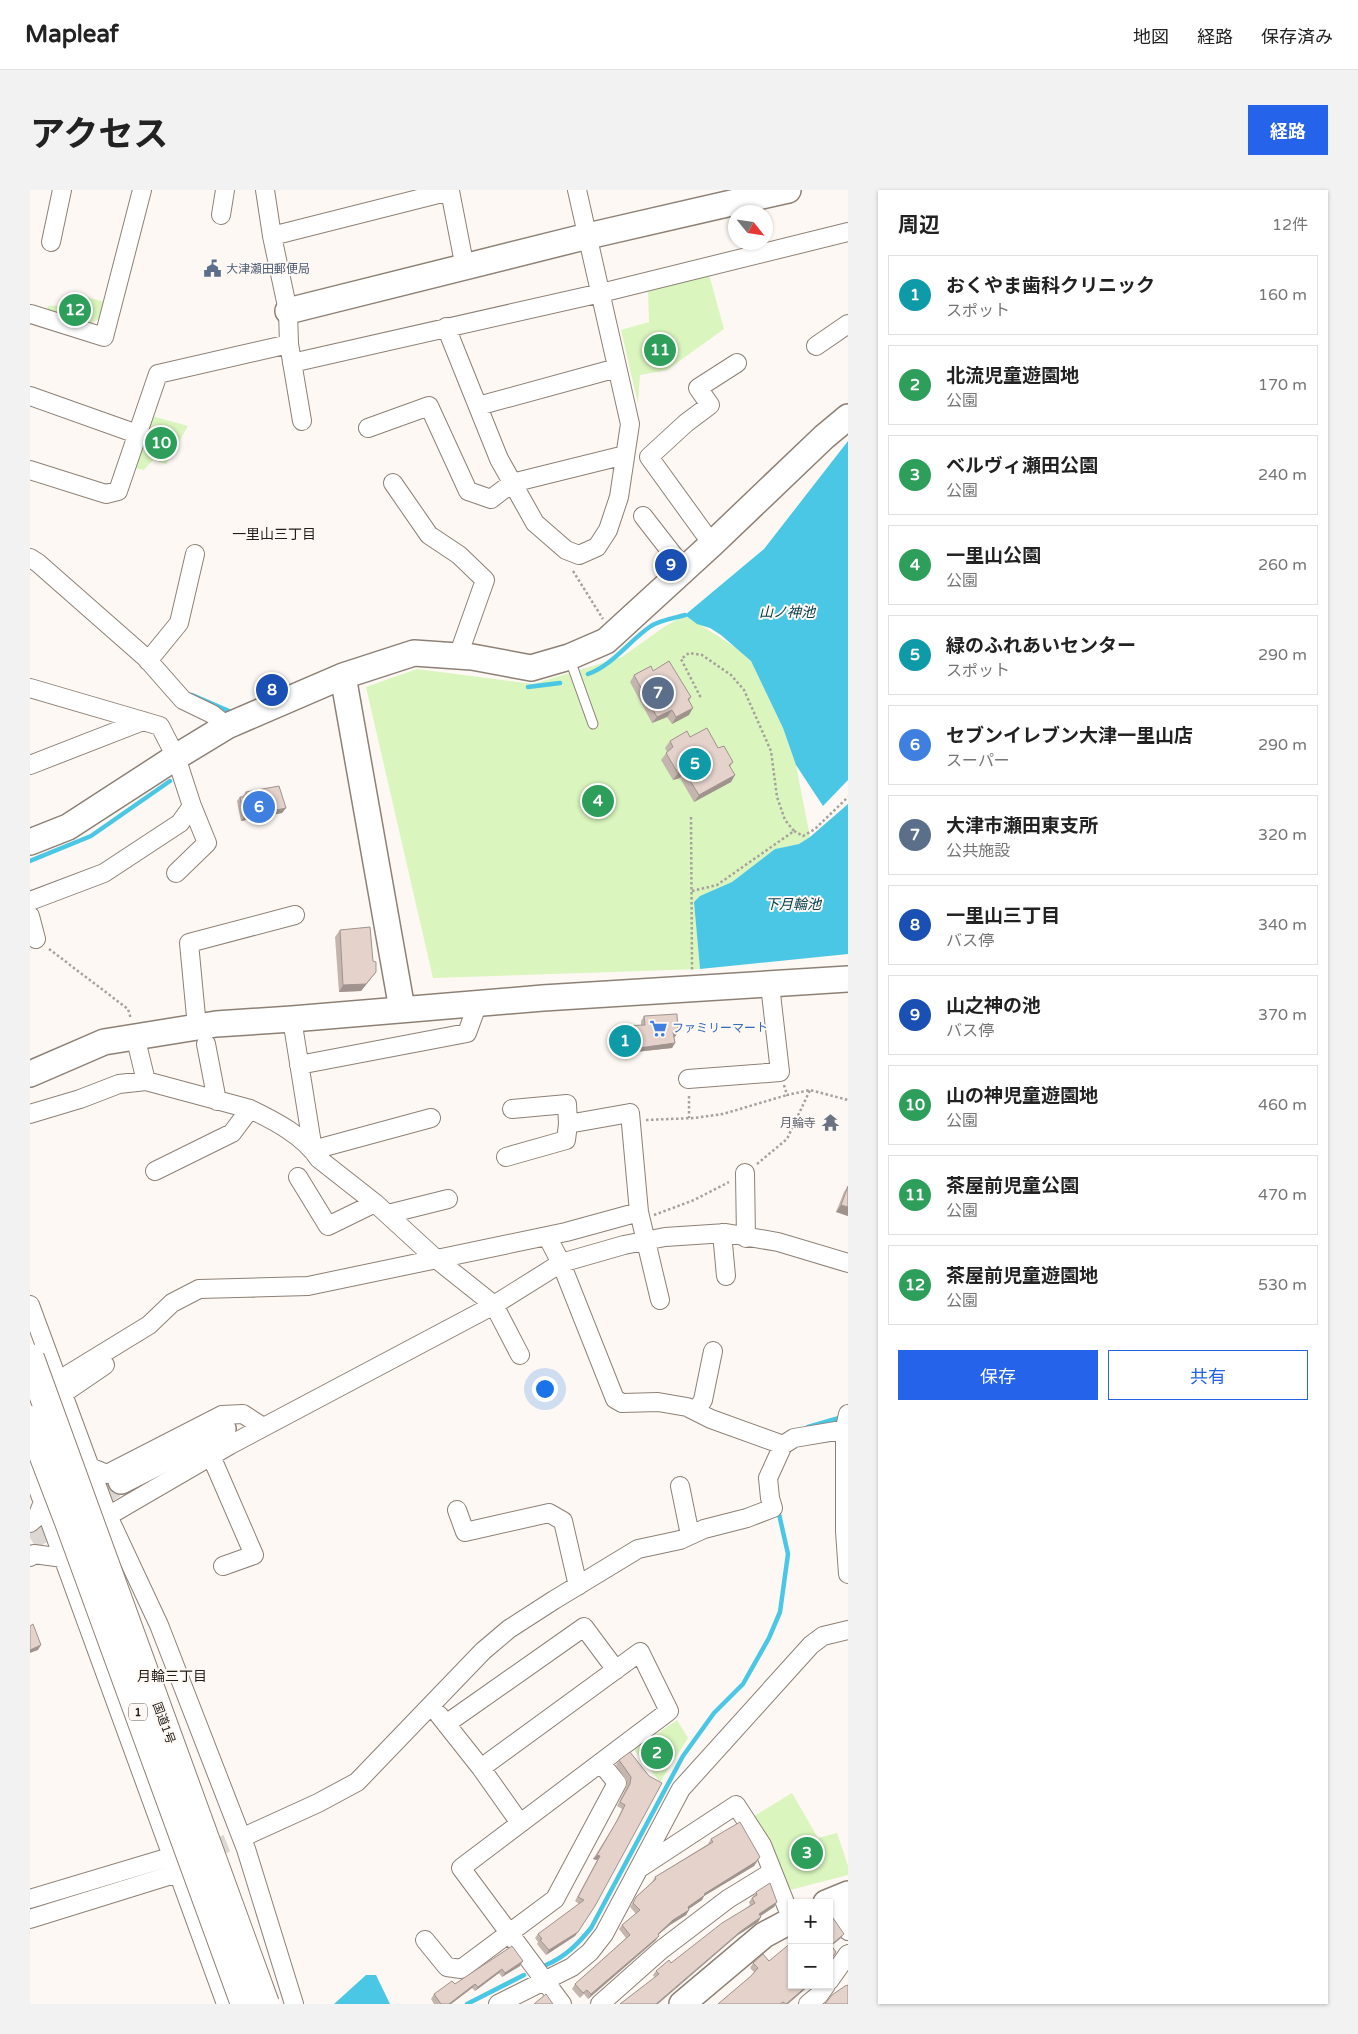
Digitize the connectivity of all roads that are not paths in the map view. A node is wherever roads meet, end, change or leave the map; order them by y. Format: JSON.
{"nodes":[{"id":1,"x":62,"y":190,"type":"edge"},
{"id":2,"x":142,"y":190,"type":"edge"},
{"id":3,"x":225,"y":190,"type":"edge"},
{"id":4,"x":265,"y":190,"type":"edge"},
{"id":5,"x":577,"y":190,"type":"edge"},
{"id":6,"x":788,"y":190,"type":"edge"},
{"id":7,"x":221,"y":215,"type":"dead end"},
{"id":8,"x":848,"y":232,"type":"edge"},
{"id":9,"x":272,"y":236,"type":"junction"},
{"id":10,"x":588,"y":236,"type":"junction"},
{"id":11,"x":51,"y":242,"type":"dead end"},
{"id":12,"x":465,"y":268,"type":"junction"},
{"id":13,"x":601,"y":293,"type":"junction"},
{"id":14,"x":288,"y":311,"type":"junction"},
{"id":15,"x":31,"y":314,"type":"edge"},
{"id":16,"x":848,"y":324,"type":"edge"},
{"id":17,"x":446,"y":327,"type":"junction"},
{"id":18,"x":289,"y":344,"type":"junction"},
{"id":19,"x":816,"y":346,"type":"dead end"},
{"id":20,"x":292,"y":363,"type":"junction"},
{"id":21,"x":736,"y":364,"type":"dead end"},
{"id":22,"x":617,"y":368,"type":"junction"},
{"id":23,"x":30,"y":396,"type":"edge"},
{"id":24,"x":478,"y":406,"type":"junction"},
{"id":25,"x":848,"y":417,"type":"edge"},
{"id":26,"x":302,"y":420,"type":"dead end"},
{"id":27,"x":368,"y":428,"type":"dead end"},
{"id":28,"x":138,"y":434,"type":"junction"},
{"id":29,"x":625,"y":455,"type":"junction"},
{"id":30,"x":30,"y":470,"type":"edge"},
{"id":31,"x":393,"y":483,"type":"dead end"},
{"id":32,"x":512,"y":483,"type":"junction"},
{"id":33,"x":643,"y":516,"type":"dead end"},
{"id":34,"x":712,"y":544,"type":"junction"},
{"id":35,"x":195,"y":554,"type":"dead end"},
{"id":36,"x":30,"y":558,"type":"edge"},
{"id":37,"x":684,"y":570,"type":"junction"},
{"id":38,"x":458,"y":656,"type":"junction"},
{"id":39,"x":569,"y":657,"type":"junction"},
{"id":40,"x":148,"y":661,"type":"junction"},
{"id":41,"x":343,"y":676,"type":"junction"},
{"id":42,"x":33,"y":691,"type":"edge"},
{"id":43,"x":143,"y":720,"type":"junction"},
{"id":44,"x":593,"y":724,"type":"dead end"},
{"id":45,"x":228,"y":726,"type":"junction"},
{"id":46,"x":176,"y":757,"type":"junction"},
{"id":47,"x":30,"y":765,"type":"edge"},
{"id":48,"x":192,"y":806,"type":"junction"},
{"id":49,"x":30,"y":842,"type":"edge"},
{"id":50,"x":176,"y":873,"type":"dead end"},
{"id":51,"x":30,"y":901,"type":"edge"},
{"id":52,"x":295,"y":915,"type":"dead end"},
{"id":53,"x":30,"y":916,"type":"edge"},
{"id":54,"x":36,"y":938,"type":"road end"},
{"id":55,"x":848,"y":980,"type":"edge"},
{"id":56,"x":770,"y":985,"type":"junction"},
{"id":57,"x":478,"y":1003,"type":"junction"},
{"id":58,"x":402,"y":1009,"type":"junction"},
{"id":59,"x":292,"y":1019,"type":"junction"},
{"id":60,"x":202,"y":1035,"type":"junction"},
{"id":61,"x":135,"y":1036,"type":"junction"},
{"id":62,"x":299,"y":1065,"type":"junction"},
{"id":63,"x":30,"y":1074,"type":"edge"},
{"id":64,"x":688,"y":1079,"type":"road end"},
{"id":65,"x":146,"y":1081,"type":"junction"},
{"id":66,"x":217,"y":1102,"type":"junction"},
{"id":67,"x":250,"y":1109,"type":"junction"},
{"id":68,"x":512,"y":1109,"type":"dead end"},
{"id":69,"x":30,"y":1114,"type":"edge"},
{"id":70,"x":431,"y":1118,"type":"dead end"},
{"id":71,"x":568,"y":1124,"type":"junction"},
{"id":72,"x":313,"y":1150,"type":"junction"},
{"id":73,"x":506,"y":1157,"type":"dead end"},
{"id":74,"x":155,"y":1171,"type":"dead end"},
{"id":75,"x":745,"y":1173,"type":"dead end"},
{"id":76,"x":298,"y":1178,"type":"dead end"},
{"id":77,"x":448,"y":1199,"type":"dead end"},
{"id":78,"x":381,"y":1208,"type":"junction"},
{"id":79,"x":640,"y":1212,"type":"junction"},
{"id":80,"x":722,"y":1233,"type":"junction"},
{"id":81,"x":547,"y":1236,"type":"junction"},
{"id":82,"x":746,"y":1238,"type":"junction"},
{"id":83,"x":646,"y":1241,"type":"junction"},
{"id":84,"x":435,"y":1258,"type":"junction"},
{"id":85,"x":561,"y":1263,"type":"junction"},
{"id":86,"x":848,"y":1263,"type":"edge"},
{"id":87,"x":726,"y":1276,"type":"dead end"},
{"id":88,"x":660,"y":1300,"type":"dead end"},
{"id":89,"x":172,"y":1303,"type":"junction"},
{"id":90,"x":30,"y":1305,"type":"edge"},
{"id":91,"x":494,"y":1305,"type":"junction"},
{"id":92,"x":713,"y":1351,"type":"dead end"},
{"id":93,"x":520,"y":1355,"type":"dead end"},
{"id":94,"x":30,"y":1358,"type":"edge"},
{"id":95,"x":62,"y":1373,"type":"junction"},
{"id":96,"x":64,"y":1392,"type":"junction"},
{"id":97,"x":699,"y":1406,"type":"junction"},
{"id":98,"x":30,"y":1420,"type":"edge"},
{"id":99,"x":847,"y":1423,"type":"edge"},
{"id":100,"x":750,"y":1424,"type":"dead end"},
{"id":101,"x":263,"y":1427,"type":"junction"},
{"id":102,"x":223,"y":1429,"type":"joint"},
{"id":103,"x":777,"y":1442,"type":"junction"},
{"id":104,"x":210,"y":1456,"type":"junction"},
{"id":105,"x":30,"y":1467,"type":"edge"},
{"id":106,"x":90,"y":1467,"type":"junction"},
{"id":107,"x":121,"y":1481,"type":"tunnel mouth"},
{"id":108,"x":680,"y":1486,"type":"dead end"},
{"id":109,"x":43,"y":1502,"type":"junction"},
{"id":110,"x":457,"y":1510,"type":"dead end"},
{"id":111,"x":108,"y":1516,"type":"junction"},
{"id":112,"x":30,"y":1522,"type":"edge"},
{"id":113,"x":690,"y":1535,"type":"junction"},
{"id":114,"x":30,"y":1557,"type":"edge"},
{"id":115,"x":62,"y":1558,"type":"junction"},
{"id":116,"x":223,"y":1566,"type":"dead end"},
{"id":117,"x":848,"y":1574,"type":"edge"},
{"id":118,"x":578,"y":1586,"type":"junction"},
{"id":119,"x":848,"y":1630,"type":"edge"},
{"id":120,"x":616,"y":1670,"type":"junction"},
{"id":121,"x":430,"y":1705,"type":"junction"},
{"id":122,"x":446,"y":1724,"type":"junction"},
{"id":123,"x":602,"y":1763,"type":"junction"},
{"id":124,"x":481,"y":1768,"type":"junction"},
{"id":125,"x":520,"y":1823,"type":"junction"},
{"id":126,"x":245,"y":1838,"type":"junction"},
{"id":127,"x":176,"y":1864,"type":"junction"},
{"id":128,"x":160,"y":1870,"type":"tunnel mouth"},
{"id":129,"x":637,"y":1870,"type":"junction"},
{"id":130,"x":772,"y":1872,"type":"junction"},
{"id":131,"x":836,"y":1898,"type":"edge"},
{"id":132,"x":30,"y":1899,"type":"edge"},
{"id":133,"x":30,"y":1908,"type":"edge"},
{"id":134,"x":788,"y":1910,"type":"edge"},
{"id":135,"x":30,"y":1919,"type":"edge"},
{"id":136,"x":788,"y":1922,"type":"edge"},
{"id":137,"x":848,"y":1931,"type":"edge"},
{"id":138,"x":508,"y":1934,"type":"junction"},
{"id":139,"x":426,"y":1940,"type":"dead end"},
{"id":140,"x":848,"y":1954,"type":"edge"},
{"id":141,"x":833,"y":1975,"type":"edge"},
{"id":142,"x":545,"y":1982,"type":"junction"},
{"id":143,"x":823,"y":1989,"type":"edge"},
{"id":144,"x":231,"y":2001,"type":"edge"},
{"id":145,"x":265,"y":2004,"type":"edge"},
{"id":146,"x":294,"y":2004,"type":"edge"},
{"id":147,"x":498,"y":2004,"type":"edge"},
{"id":148,"x":562,"y":2004,"type":"edge"},
{"id":149,"x":600,"y":2004,"type":"edge"},
{"id":150,"x":682,"y":2004,"type":"edge"},
{"id":151,"x":808,"y":2004,"type":"edge"}],
"edges":[{"from":1,"to":11,"type":"street"},
{"from":2,"to":15,"type":"street"},
{"from":3,"to":7,"type":"street"},
{"from":4,"to":9,"type":"street"},
{"from":5,"to":10,"type":"street"},
{"from":6,"to":10,"type":"street"},
{"from":8,"to":13,"type":"street"},
{"from":9,"to":12,"type":"street"},
{"from":9,"to":14,"type":"street"},
{"from":10,"to":12,"type":"street"},
{"from":10,"to":13,"type":"street"},
{"from":12,"to":14,"type":"street"},
{"from":13,"to":17,"type":"street"},
{"from":13,"to":22,"type":"street"},
{"from":14,"to":18,"type":"street"},
{"from":16,"to":19,"type":"street"},
{"from":17,"to":20,"type":"street"},
{"from":17,"to":24,"type":"street"},
{"from":18,"to":20,"type":"street"},
{"from":18,"to":28,"type":"street"},
{"from":20,"to":26,"type":"street"},
{"from":21,"to":34,"type":"street"},
{"from":22,"to":24,"type":"street"},
{"from":22,"to":29,"type":"street"},
{"from":23,"to":28,"type":"street"},
{"from":24,"to":32,"type":"street"},
{"from":25,"to":34,"type":"street"},
{"from":27,"to":32,"type":"street"},
{"from":28,"to":30,"type":"street"},
{"from":29,"to":32,"type":"street"},
{"from":29,"to":32,"type":"street"},
{"from":31,"to":38,"type":"street"},
{"from":33,"to":37,"type":"street"},
{"from":34,"to":37,"type":"street"},
{"from":35,"to":40,"type":"street"},
{"from":36,"to":40,"type":"street"},
{"from":37,"to":39,"type":"street"},
{"from":38,"to":39,"type":"street"},
{"from":38,"to":41,"type":"street"},
{"from":39,"to":44,"type":"lane"},
{"from":40,"to":45,"type":"street"},
{"from":41,"to":45,"type":"street"},
{"from":41,"to":58,"type":"street"},
{"from":42,"to":43,"type":"street"},
{"from":43,"to":46,"type":"street"},
{"from":43,"to":47,"type":"street"},
{"from":45,"to":46,"type":"street"},
{"from":46,"to":48,"type":"street"},
{"from":46,"to":49,"type":"street"},
{"from":48,"to":50,"type":"street"},
{"from":48,"to":51,"type":"street"},
{"from":52,"to":60,"type":"street"},
{"from":53,"to":54,"type":"street"},
{"from":55,"to":56,"type":"street"},
{"from":56,"to":57,"type":"street"},
{"from":56,"to":64,"type":"street"},
{"from":57,"to":58,"type":"street"},
{"from":57,"to":62,"type":"street"},
{"from":58,"to":59,"type":"street"},
{"from":59,"to":60,"type":"street"},
{"from":59,"to":62,"type":"street"},
{"from":60,"to":61,"type":"street"},
{"from":60,"to":66,"type":"street"},
{"from":61,"to":63,"type":"street"},
{"from":61,"to":65,"type":"street"},
{"from":62,"to":72,"type":"street"},
{"from":65,"to":66,"type":"street"},
{"from":65,"to":69,"type":"street"},
{"from":66,"to":67,"type":"street"},
{"from":67,"to":72,"type":"street"},
{"from":67,"to":74,"type":"street"},
{"from":68,"to":71,"type":"street"},
{"from":70,"to":72,"type":"street"},
{"from":71,"to":73,"type":"street"},
{"from":71,"to":79,"type":"street"},
{"from":72,"to":78,"type":"street"},
{"from":75,"to":82,"type":"street"},
{"from":76,"to":78,"type":"street"},
{"from":77,"to":78,"type":"street"},
{"from":78,"to":84,"type":"street"},
{"from":79,"to":81,"type":"street"},
{"from":79,"to":83,"type":"street"},
{"from":80,"to":82,"type":"street"},
{"from":80,"to":83,"type":"street"},
{"from":80,"to":87,"type":"street"},
{"from":81,"to":84,"type":"street"},
{"from":81,"to":85,"type":"street"},
{"from":82,"to":86,"type":"street"},
{"from":83,"to":85,"type":"street"},
{"from":83,"to":88,"type":"street"},
{"from":84,"to":89,"type":"street"},
{"from":84,"to":91,"type":"street"},
{"from":85,"to":91,"type":"street"},
{"from":85,"to":97,"type":"street"},
{"from":89,"to":95,"type":"street"},
{"from":89,"to":96,"type":"street"},
{"from":90,"to":95,"type":"street"},
{"from":91,"to":93,"type":"street"},
{"from":91,"to":101,"type":"street"},
{"from":92,"to":97,"type":"street"},
{"from":94,"to":145,"type":"highway","name":"国道1号","number":"1","bridge":true},
{"from":95,"to":96,"type":"street"},
{"from":96,"to":106,"type":"street"},
{"from":97,"to":100,"type":"street"},
{"from":97,"to":103,"type":"street"},
{"from":98,"to":144,"type":"highway","name":"国道1号","number":"1","bridge":true},
{"from":99,"to":103,"type":"street"},
{"from":99,"to":117,"type":"street"},
{"from":101,"to":102,"type":"street"},
{"from":101,"to":104,"type":"street"},
{"from":101,"to":106,"type":"street"},
{"from":102,"to":107,"type":"street"},
{"from":103,"to":113,"type":"street"},
{"from":104,"to":111,"type":"street"},
{"from":104,"to":116,"type":"street"},
{"from":105,"to":109,"type":"street"},
{"from":106,"to":111,"type":"street"},
{"from":108,"to":113,"type":"street"},
{"from":109,"to":112,"type":"street"},
{"from":109,"to":115,"type":"street"},
{"from":110,"to":118,"type":"street"},
{"from":111,"to":126,"type":"street"},
{"from":113,"to":118,"type":"street"},
{"from":114,"to":115,"type":"street"},
{"from":115,"to":127,"type":"street"},
{"from":118,"to":121,"type":"street"},
{"from":119,"to":129,"type":"street"},
{"from":120,"to":122,"type":"street"},
{"from":120,"to":123,"type":"street"},
{"from":120,"to":124,"type":"street"},
{"from":121,"to":122,"type":"street"},
{"from":121,"to":126,"type":"street"},
{"from":122,"to":124,"type":"street"},
{"from":123,"to":125,"type":"street"},
{"from":123,"to":138,"type":"street"},
{"from":124,"to":125,"type":"street"},
{"from":125,"to":138,"type":"street"},
{"from":126,"to":146,"type":"street"},
{"from":127,"to":132,"type":"street"},
{"from":127,"to":135,"type":"street"},
{"from":127,"to":144,"type":"street"},
{"from":128,"to":133,"type":"street"},
{"from":129,"to":130,"type":"street"},
{"from":129,"to":142,"type":"street"},
{"from":130,"to":134,"type":"street"},
{"from":130,"to":149,"type":"street"},
{"from":131,"to":137,"type":"street"},
{"from":136,"to":150,"type":"street"},
{"from":138,"to":139,"type":"street"},
{"from":138,"to":142,"type":"street"},
{"from":140,"to":141,"type":"street"},
{"from":142,"to":147,"type":"street"},
{"from":142,"to":148,"type":"street"},
{"from":143,"to":151,"type":"street"}]}
